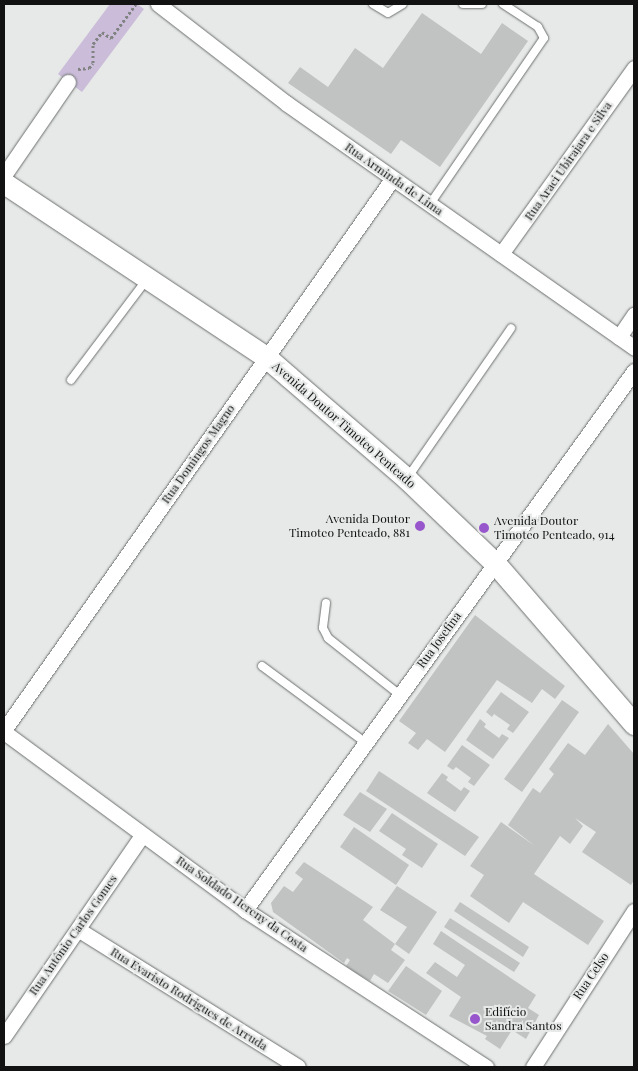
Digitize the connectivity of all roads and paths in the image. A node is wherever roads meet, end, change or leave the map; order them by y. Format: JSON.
{"nodes":[{"id":1,"x":136,"y":4,"type":"edge"},
{"id":2,"x":158,"y":4,"type":"edge"},
{"id":3,"x":373,"y":4,"type":"edge"},
{"id":4,"x":403,"y":4,"type":"edge"},
{"id":5,"x":462,"y":4,"type":"edge"},
{"id":6,"x":482,"y":4,"type":"edge"},
{"id":7,"x":503,"y":4,"type":"edge"},
{"id":8,"x":92,"y":63,"type":"dead end"},
{"id":9,"x":634,"y":68,"type":"edge"},
{"id":10,"x":68,"y":82,"type":"dead end"},
{"id":11,"x":4,"y":175,"type":"edge"},
{"id":12,"x":393,"y":178,"type":"junction"},
{"id":13,"x":4,"y":183,"type":"edge"},
{"id":14,"x":430,"y":204,"type":"junction"},
{"id":15,"x":501,"y":254,"type":"junction"},
{"id":16,"x":147,"y":278,"type":"junction"},
{"id":17,"x":634,"y":314,"type":"edge"},
{"id":18,"x":510,"y":328,"type":"dead end"},
{"id":19,"x":619,"y":337,"type":"junction"},
{"id":20,"x":634,"y":348,"type":"edge"},
{"id":21,"x":266,"y":357,"type":"junction"},
{"id":22,"x":634,"y":371,"type":"edge"},
{"id":23,"x":71,"y":380,"type":"dead end"},
{"id":24,"x":407,"y":479,"type":"junction"},
{"id":25,"x":494,"y":563,"type":"junction"},
{"id":26,"x":326,"y":603,"type":"dead end"},
{"id":27,"x":262,"y":666,"type":"dead end"},
{"id":28,"x":400,"y":695,"type":"junction"},
{"id":29,"x":634,"y":724,"type":"edge"},
{"id":30,"x":4,"y":731,"type":"edge"},
{"id":31,"x":366,"y":743,"type":"junction"},
{"id":32,"x":142,"y":835,"type":"junction"},
{"id":33,"x":245,"y":910,"type":"junction"},
{"id":34,"x":634,"y":911,"type":"edge"},
{"id":35,"x":79,"y":930,"type":"junction"},
{"id":36,"x":4,"y":1036,"type":"edge"},
{"id":37,"x":298,"y":1067,"type":"edge"},
{"id":38,"x":486,"y":1067,"type":"edge"},
{"id":39,"x":533,"y":1067,"type":"edge"}],
"edges":[{"from":1,"to":8,"type":"path"},
{"from":2,"to":12,"type":"street","name":"Rua Arminda de Lima"},
{"from":3,"to":4,"type":"lane"},
{"from":5,"to":6,"type":"lane"},
{"from":7,"to":14,"type":"lane"},
{"from":9,"to":15,"type":"street","name":"Rua Araci Ubirajara e Silva"},
{"from":10,"to":11,"type":"street"},
{"from":12,"to":14,"type":"street","name":"Rua Arminda de Lima"},
{"from":12,"to":21,"type":"street","name":"Rua Domingos Magno"},
{"from":13,"to":16,"type":"main road","name":"Avenida Doutor Timoteo Penteado"},
{"from":14,"to":15,"type":"street","name":"Rua Arminda de Lima"},
{"from":15,"to":19,"type":"street","name":"Rua Arminda de Lima"},
{"from":16,"to":21,"type":"main road","name":"Avenida Doutor Timoteo Penteado"},
{"from":16,"to":23,"type":"lane"},
{"from":17,"to":19,"type":"street"},
{"from":18,"to":24,"type":"lane"},
{"from":19,"to":20,"type":"street","name":"Rua Arminda de Lima"},
{"from":21,"to":24,"type":"main road","name":"Avenida Doutor Timoteo Penteado"},
{"from":21,"to":30,"type":"street","name":"Rua Domingos Magno"},
{"from":22,"to":25,"type":"street","name":"Rua Josefina"},
{"from":24,"to":25,"type":"main road","name":"Avenida Doutor Timoteo Penteado"},
{"from":25,"to":28,"type":"street","name":"Rua Josefina"},
{"from":25,"to":29,"type":"main road","name":"Avenida Doutor Timoteo Penteado"},
{"from":26,"to":28,"type":"lane"},
{"from":27,"to":31,"type":"lane"},
{"from":28,"to":31,"type":"street","name":"Rua Josefina"},
{"from":30,"to":32,"type":"street","name":"Rua Soldado Hereny da Costa"},
{"from":31,"to":33,"type":"street","name":"Rua Josefina"},
{"from":32,"to":33,"type":"street","name":"Rua Soldado Hereny da Costa"},
{"from":32,"to":35,"type":"street","name":"Rua Antônio Carlos Gomes"},
{"from":33,"to":38,"type":"street","name":"Rua Soldado Hereny da Costa"},
{"from":34,"to":39,"type":"street","name":"Rua Celso"},
{"from":35,"to":36,"type":"street","name":"Rua Antônio Carlos Gomes"},
{"from":35,"to":37,"type":"street","name":"Rua Evaristo Rodrigues de Arruda"}]}
